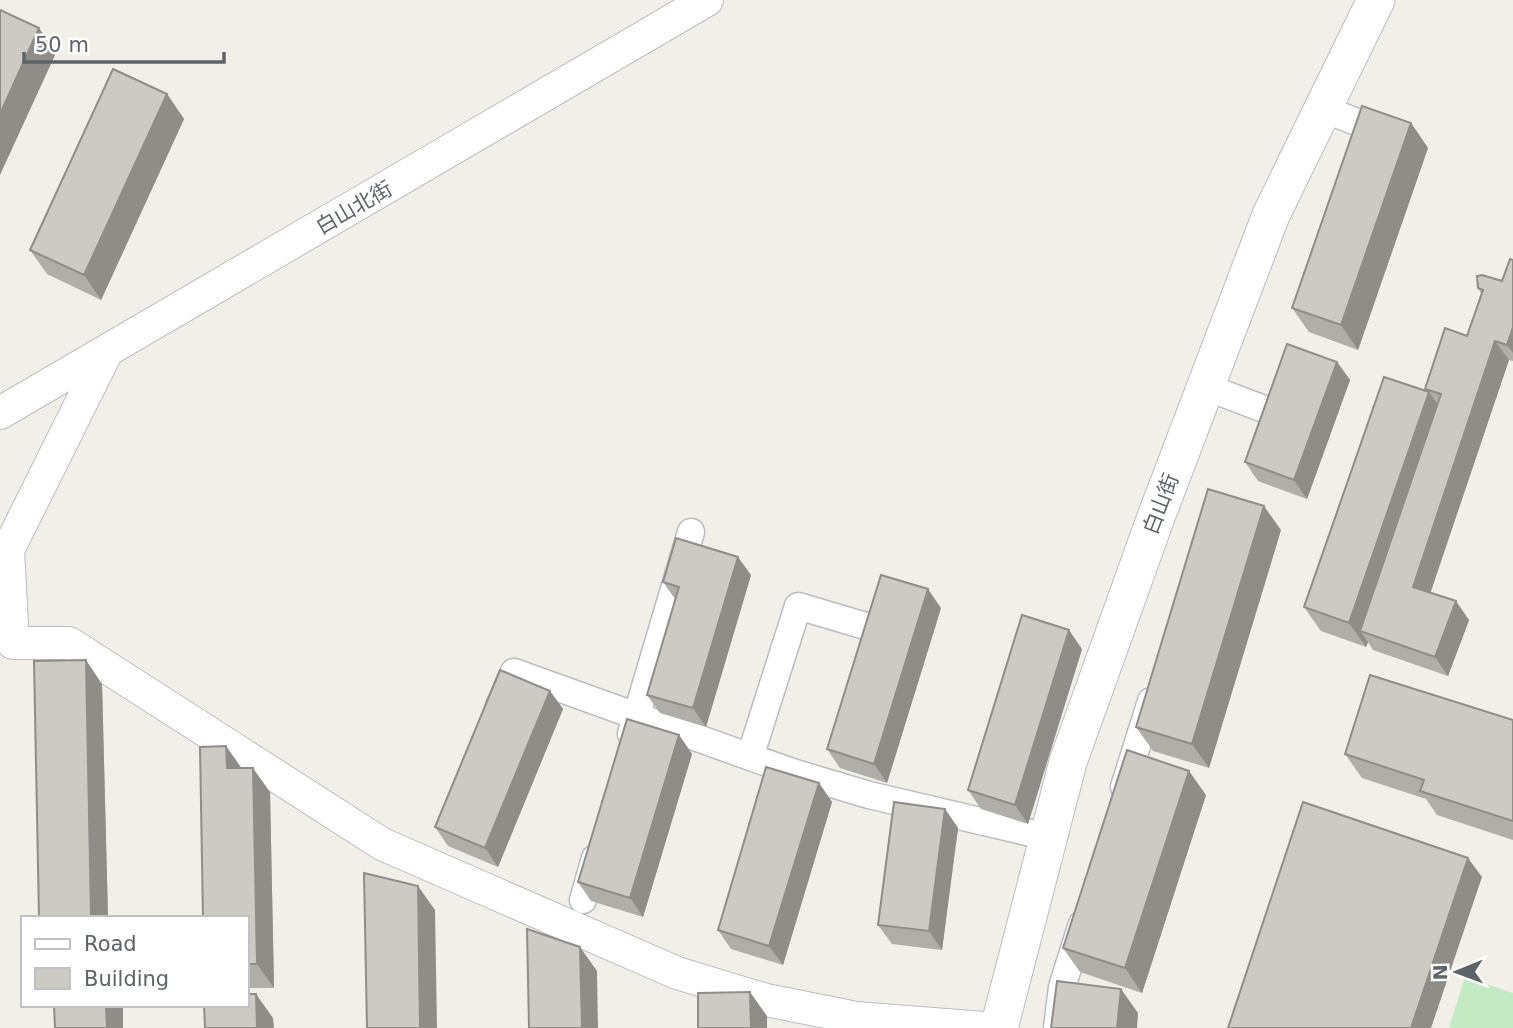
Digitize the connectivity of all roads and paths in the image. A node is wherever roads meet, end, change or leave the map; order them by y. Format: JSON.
{"nodes":[{"id":1,"x":707,"y":0,"type":"edge"},
{"id":2,"x":1376,"y":0,"type":"edge"},
{"id":3,"x":1323,"y":109,"type":"junction"},
{"id":4,"x":1362,"y":167,"type":"edge"},
{"id":5,"x":107,"y":351,"type":"junction"},
{"id":6,"x":1206,"y":387,"type":"junction"},
{"id":7,"x":0,"y":413,"type":"edge"},
{"id":8,"x":1277,"y":414,"type":"edge"},
{"id":9,"x":691,"y":532,"type":"dead end"},
{"id":10,"x":4,"y":556,"type":"edge"},
{"id":11,"x":871,"y":656,"type":"edge"},
{"id":12,"x":1159,"y":677,"type":"edge"},
{"id":13,"x":636,"y":717,"type":"junction"},
{"id":14,"x":487,"y":731,"type":"edge"},
{"id":15,"x":625,"y":756,"type":"edge"},
{"id":16,"x":750,"y":757,"type":"junction"},
{"id":17,"x":840,"y":758,"type":"edge"},
{"id":18,"x":778,"y":767,"type":"junction"},
{"id":19,"x":832,"y":784,"type":"junction"},
{"id":20,"x":770,"y":793,"type":"edge"},
{"id":21,"x":979,"y":793,"type":"edge"},
{"id":22,"x":1118,"y":807,"type":"edge"},
{"id":23,"x":971,"y":819,"type":"junction"},
{"id":24,"x":602,"y":835,"type":"edge"},
{"id":25,"x":1048,"y":837,"type":"junction"},
{"id":26,"x":1090,"y":897,"type":"edge"},
{"id":27,"x":583,"y":900,"type":"edge"},
{"id":28,"x":984,"y":1028,"type":"edge"},
{"id":29,"x":999,"y":1028,"type":"edge"},
{"id":30,"x":1057,"y":1028,"type":"edge"}],
"edges":[{"from":1,"to":5,"type":"street","name":"白山北街"},
{"from":2,"to":3,"type":"main road","name":"白山街"},
{"from":3,"to":4,"type":"street"},
{"from":3,"to":6,"type":"main road","name":"白山街"},
{"from":5,"to":7,"type":"street","name":"白山北街"},
{"from":5,"to":10,"type":"street"},
{"from":6,"to":8,"type":"street"},
{"from":6,"to":25,"type":"main road","name":"白山街"},
{"from":9,"to":13,"type":"street"},
{"from":10,"to":28,"type":"street"},
{"from":11,"to":16,"type":"street"},
{"from":12,"to":22,"type":"street"},
{"from":13,"to":14,"type":"street"},
{"from":13,"to":15,"type":"street"},
{"from":13,"to":16,"type":"street"},
{"from":16,"to":18,"type":"street"},
{"from":17,"to":19,"type":"street"},
{"from":18,"to":19,"type":"street"},
{"from":18,"to":20,"type":"street"},
{"from":19,"to":23,"type":"street"},
{"from":21,"to":23,"type":"street"},
{"from":23,"to":25,"type":"street"},
{"from":24,"to":27,"type":"street"},
{"from":25,"to":29,"type":"main road","name":"白山街"},
{"from":26,"to":30,"type":"street"}]}
